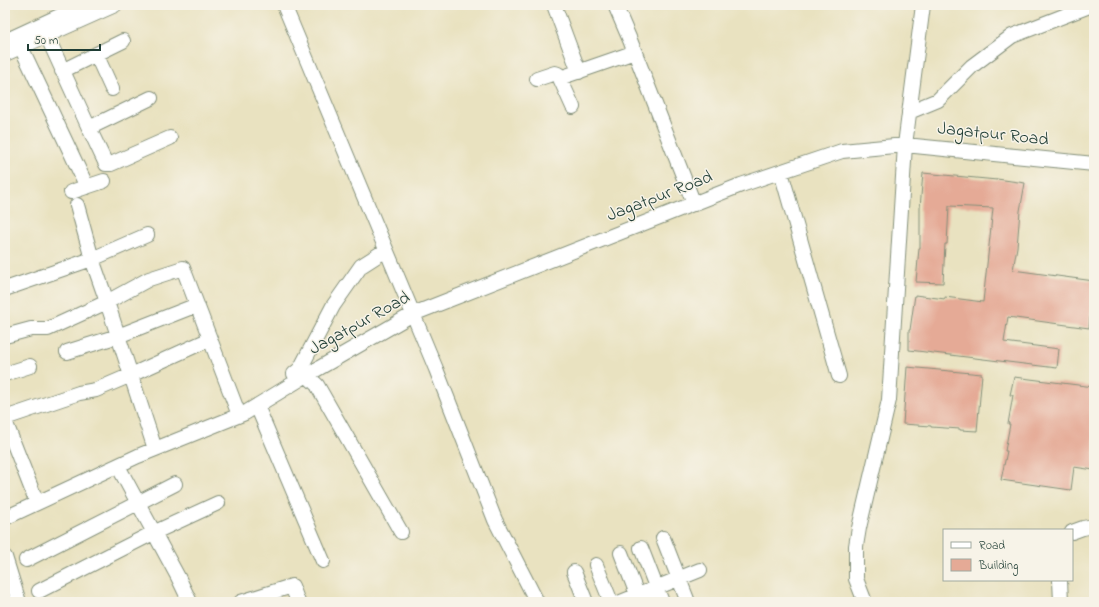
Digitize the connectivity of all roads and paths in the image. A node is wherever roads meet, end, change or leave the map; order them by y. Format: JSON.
{"nodes":[{"id":1,"x":83,"y":5,"type":"edge"},
{"id":2,"x":115,"y":5,"type":"edge"},
{"id":3,"x":284,"y":5,"type":"edge"},
{"id":4,"x":554,"y":5,"type":"edge"},
{"id":5,"x":615,"y":5,"type":"edge"},
{"id":6,"x":923,"y":5,"type":"edge"},
{"id":7,"x":1092,"y":5,"type":"edge"},
{"id":8,"x":47,"y":36,"type":"junction"},
{"id":9,"x":5,"y":41,"type":"edge"},
{"id":10,"x":123,"y":41,"type":"dead end"},
{"id":11,"x":21,"y":47,"type":"junction"},
{"id":12,"x":635,"y":52,"type":"junction"},
{"id":13,"x":5,"y":54,"type":"edge"},
{"id":14,"x":96,"y":54,"type":"junction"},
{"id":15,"x":62,"y":71,"type":"junction"},
{"id":16,"x":579,"y":72,"type":"junction"},
{"id":17,"x":560,"y":78,"type":"junction"},
{"id":18,"x":537,"y":79,"type":"dead end"},
{"id":19,"x":112,"y":89,"type":"dead end"},
{"id":20,"x":152,"y":98,"type":"dead end"},
{"id":21,"x":572,"y":107,"type":"dead end"},
{"id":22,"x":909,"y":112,"type":"junction"},
{"id":23,"x":88,"y":128,"type":"junction"},
{"id":24,"x":170,"y":138,"type":"dead end"},
{"id":25,"x":905,"y":145,"type":"junction"},
{"id":26,"x":1094,"y":164,"type":"edge"},
{"id":27,"x":781,"y":172,"type":"junction"},
{"id":28,"x":104,"y":181,"type":"dead end"},
{"id":29,"x":87,"y":187,"type":"junction"},
{"id":30,"x":694,"y":204,"type":"junction"},
{"id":31,"x":147,"y":236,"type":"dead end"},
{"id":32,"x":386,"y":250,"type":"junction"},
{"id":33,"x":92,"y":259,"type":"junction"},
{"id":34,"x":5,"y":289,"type":"edge"},
{"id":35,"x":107,"y":302,"type":"junction"},
{"id":36,"x":197,"y":305,"type":"junction"},
{"id":37,"x":413,"y":314,"type":"junction"},
{"id":38,"x":5,"y":336,"type":"edge"},
{"id":39,"x":118,"y":336,"type":"junction"},
{"id":40,"x":210,"y":339,"type":"junction"},
{"id":41,"x":67,"y":352,"type":"dead end"},
{"id":42,"x":30,"y":366,"type":"dead end"},
{"id":43,"x":303,"y":372,"type":"junction"},
{"id":44,"x":5,"y":374,"type":"edge"},
{"id":45,"x":131,"y":375,"type":"junction"},
{"id":46,"x":839,"y":376,"type":"dead end"},
{"id":47,"x":257,"y":406,"type":"junction"},
{"id":48,"x":239,"y":415,"type":"junction"},
{"id":49,"x":5,"y":418,"type":"edge"},
{"id":50,"x":5,"y":421,"type":"edge"},
{"id":51,"x":155,"y":450,"type":"junction"},
{"id":52,"x":118,"y":466,"type":"junction"},
{"id":53,"x":175,"y":484,"type":"dead end"},
{"id":54,"x":138,"y":502,"type":"junction"},
{"id":55,"x":218,"y":502,"type":"dead end"},
{"id":56,"x":37,"y":503,"type":"junction"},
{"id":57,"x":5,"y":518,"type":"edge"},
{"id":58,"x":1094,"y":526,"type":"edge"},
{"id":59,"x":402,"y":532,"type":"dead end"},
{"id":60,"x":1073,"y":532,"type":"edge"},
{"id":61,"x":153,"y":533,"type":"junction"},
{"id":62,"x":662,"y":538,"type":"dead end"},
{"id":63,"x":641,"y":548,"type":"dead end"},
{"id":64,"x":621,"y":553,"type":"dead end"},
{"id":65,"x":5,"y":558,"type":"edge"},
{"id":66,"x":26,"y":560,"type":"dead end"},
{"id":67,"x":322,"y":561,"type":"dead end"},
{"id":68,"x":596,"y":565,"type":"dead end"},
{"id":69,"x":700,"y":570,"type":"dead end"},
{"id":70,"x":574,"y":572,"type":"dead end"},
{"id":71,"x":679,"y":579,"type":"junction"},
{"id":72,"x":1060,"y":581,"type":"edge"},
{"id":73,"x":656,"y":588,"type":"junction"},
{"id":74,"x":39,"y":592,"type":"dead end"},
{"id":75,"x":638,"y":599,"type":"edge"},
{"id":76,"x":19,"y":602,"type":"edge"},
{"id":77,"x":190,"y":602,"type":"edge"},
{"id":78,"x":241,"y":602,"type":"edge"},
{"id":79,"x":298,"y":602,"type":"edge"},
{"id":80,"x":537,"y":602,"type":"edge"},
{"id":81,"x":586,"y":602,"type":"edge"},
{"id":82,"x":611,"y":602,"type":"edge"},
{"id":83,"x":620,"y":602,"type":"edge"},
{"id":84,"x":662,"y":602,"type":"edge"},
{"id":85,"x":688,"y":602,"type":"edge"},
{"id":86,"x":865,"y":602,"type":"edge"},
{"id":87,"x":1061,"y":602,"type":"edge"}],
"edges":[{"from":1,"to":9,"type":"street"},
{"from":2,"to":8,"type":"street"},
{"from":3,"to":32,"type":"street"},
{"from":4,"to":16,"type":"street"},
{"from":5,"to":12,"type":"street"},
{"from":6,"to":22,"type":"street"},
{"from":7,"to":22,"type":"street"},
{"from":8,"to":11,"type":"street"},
{"from":8,"to":15,"type":"street"},
{"from":10,"to":14,"type":"street"},
{"from":11,"to":13,"type":"street"},
{"from":11,"to":29,"type":"street"},
{"from":12,"to":16,"type":"street"},
{"from":12,"to":30,"type":"street"},
{"from":14,"to":15,"type":"street"},
{"from":14,"to":19,"type":"street"},
{"from":15,"to":23,"type":"street"},
{"from":16,"to":17,"type":"street"},
{"from":17,"to":18,"type":"street"},
{"from":17,"to":21,"type":"street"},
{"from":20,"to":23,"type":"street"},
{"from":22,"to":25,"type":"street"},
{"from":23,"to":24,"type":"street"},
{"from":25,"to":26,"type":"street","name":"Jagatpur Road"},
{"from":25,"to":27,"type":"street","name":"Jagatpur Road"},
{"from":25,"to":86,"type":"street"},
{"from":27,"to":30,"type":"street","name":"Jagatpur Road"},
{"from":27,"to":46,"type":"street"},
{"from":28,"to":29,"type":"street"},
{"from":29,"to":33,"type":"street"},
{"from":30,"to":37,"type":"street","name":"Jagatpur Road"},
{"from":31,"to":33,"type":"street"},
{"from":32,"to":37,"type":"street"},
{"from":32,"to":43,"type":"street","name":"Jagatpur Road"},
{"from":33,"to":34,"type":"street"},
{"from":33,"to":35,"type":"street"},
{"from":35,"to":36,"type":"street"},
{"from":35,"to":38,"type":"street"},
{"from":35,"to":39,"type":"street"},
{"from":36,"to":39,"type":"street"},
{"from":36,"to":40,"type":"street"},
{"from":37,"to":43,"type":"street","name":"Jagatpur Road"},
{"from":37,"to":80,"type":"street"},
{"from":39,"to":41,"type":"street"},
{"from":39,"to":45,"type":"street"},
{"from":40,"to":45,"type":"street"},
{"from":40,"to":48,"type":"street"},
{"from":42,"to":44,"type":"street"},
{"from":43,"to":47,"type":"street","name":"Jagatpur Road"},
{"from":43,"to":59,"type":"street"},
{"from":45,"to":49,"type":"street"},
{"from":45,"to":51,"type":"street"},
{"from":47,"to":48,"type":"street","name":"Jagatpur Road"},
{"from":47,"to":67,"type":"street"},
{"from":48,"to":51,"type":"street","name":"Jagatpur Road"},
{"from":50,"to":56,"type":"street"},
{"from":51,"to":52,"type":"street","name":"Jagatpur Road"},
{"from":52,"to":54,"type":"street"},
{"from":52,"to":56,"type":"street","name":"Jagatpur Road"},
{"from":53,"to":54,"type":"street"},
{"from":54,"to":61,"type":"street"},
{"from":54,"to":66,"type":"street"},
{"from":55,"to":61,"type":"street"},
{"from":56,"to":57,"type":"street","name":"Jagatpur Road"},
{"from":58,"to":60,"type":"street"},
{"from":61,"to":74,"type":"street"},
{"from":61,"to":77,"type":"street"},
{"from":62,"to":71,"type":"street"},
{"from":63,"to":73,"type":"street"},
{"from":64,"to":75,"type":"street"},
{"from":65,"to":76,"type":"street"},
{"from":68,"to":82,"type":"street"},
{"from":69,"to":71,"type":"street"},
{"from":70,"to":81,"type":"street"},
{"from":71,"to":73,"type":"street"},
{"from":71,"to":85,"type":"street"},
{"from":72,"to":87,"type":"street"},
{"from":73,"to":75,"type":"street"},
{"from":73,"to":84,"type":"street"},
{"from":75,"to":83,"type":"street"},
{"from":78,"to":79,"type":"street"}]}
